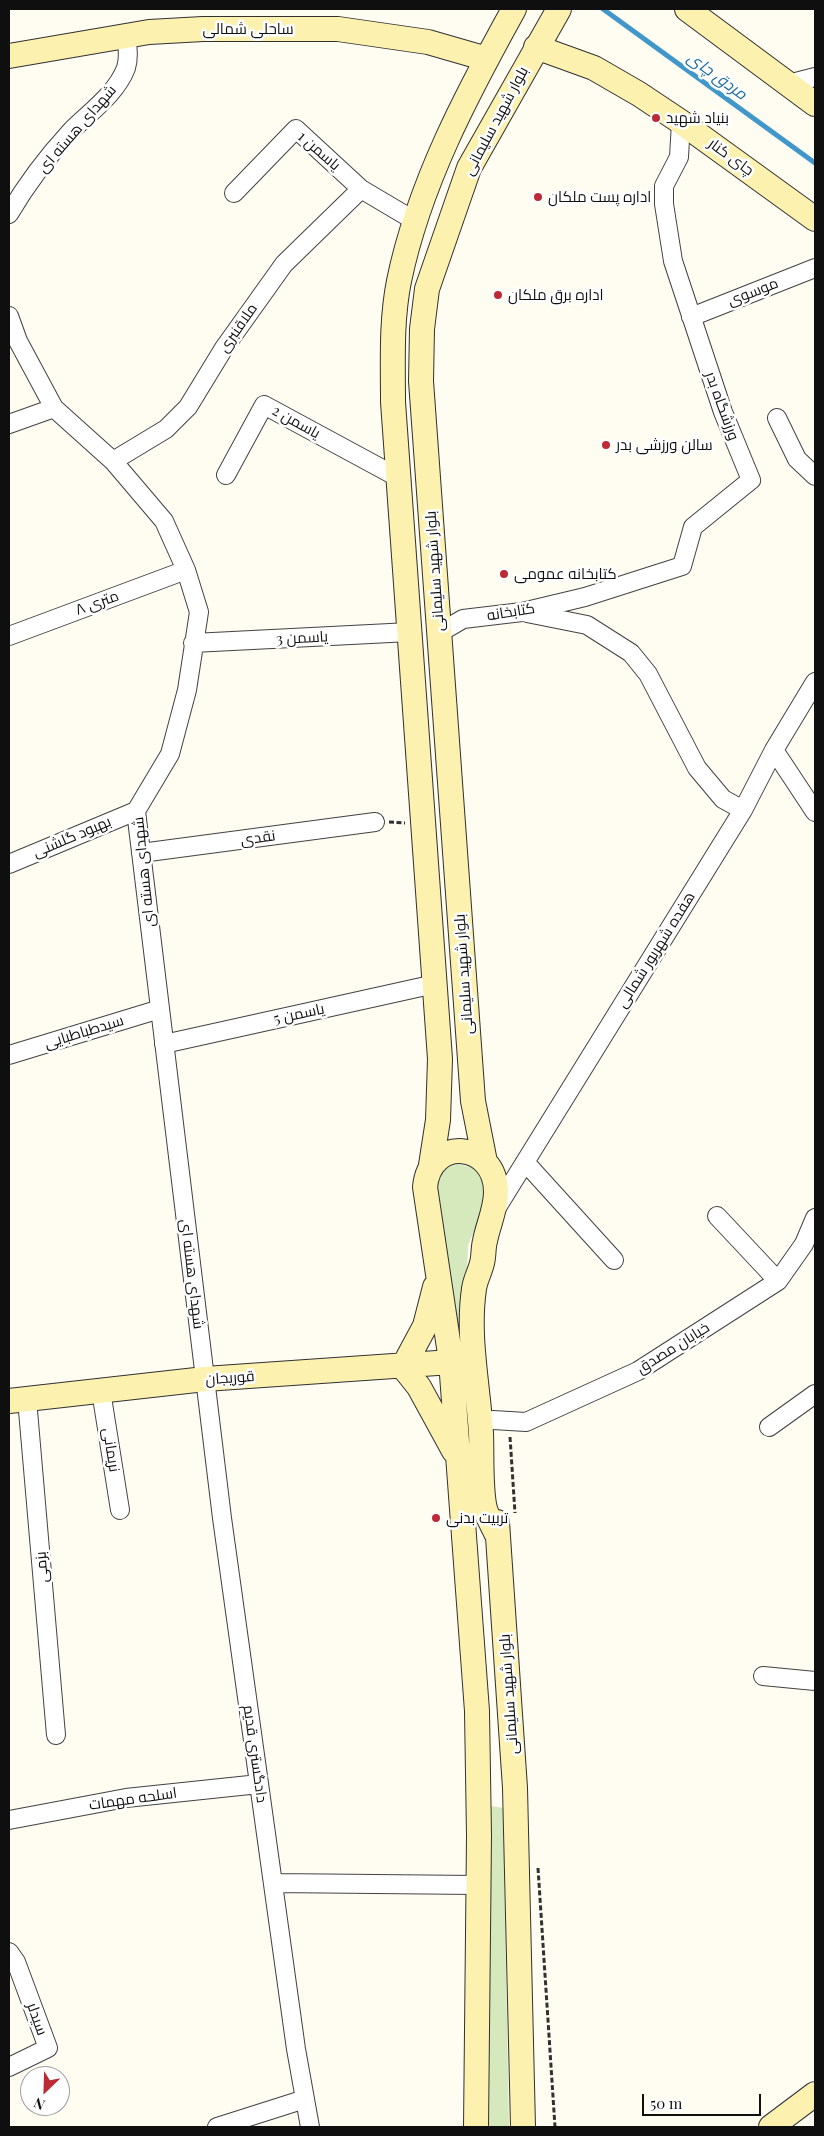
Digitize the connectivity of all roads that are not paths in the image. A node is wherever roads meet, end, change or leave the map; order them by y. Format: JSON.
{"nodes":[{"id":1,"x":514,"y":9,"type":"edge"},
{"id":2,"x":687,"y":9,"type":"edge"},
{"id":3,"x":554,"y":16,"type":"edge"},
{"id":4,"x":126,"y":37,"type":"junction"},
{"id":5,"x":536,"y":46,"type":"junction"},
{"id":6,"x":9,"y":56,"type":"edge"},
{"id":7,"x":486,"y":59,"type":"junction"},
{"id":8,"x":815,"y":77,"type":"edge"},
{"id":9,"x":788,"y":84,"type":"junction"},
{"id":10,"x":815,"y":104,"type":"edge"},
{"id":11,"x":682,"y":122,"type":"junction"},
{"id":12,"x":447,"y":141,"type":"junction"},
{"id":13,"x":476,"y":154,"type":"junction"},
{"id":14,"x":361,"y":189,"type":"junction"},
{"id":15,"x":234,"y":193,"type":"dead end"},
{"id":16,"x":9,"y":214,"type":"edge"},
{"id":17,"x":815,"y":219,"type":"edge"},
{"id":18,"x":415,"y":221,"type":"junction"},
{"id":19,"x":815,"y":268,"type":"edge"},
{"id":20,"x":9,"y":316,"type":"edge"},
{"id":21,"x":691,"y":316,"type":"junction"},
{"id":22,"x":54,"y":408,"type":"junction"},
{"id":23,"x":777,"y":418,"type":"dead end"},
{"id":24,"x":9,"y":424,"type":"edge"},
{"id":25,"x":113,"y":462,"type":"junction"},
{"id":26,"x":226,"y":475,"type":"dead end"},
{"id":27,"x":815,"y":476,"type":"edge"},
{"id":28,"x":399,"y":478,"type":"junction"},
{"id":29,"x":186,"y":570,"type":"junction"},
{"id":30,"x":585,"y":597,"type":"joint"},
{"id":31,"x":522,"y":612,"type":"junction"},
{"id":32,"x":410,"y":632,"type":"junction"},
{"id":33,"x":440,"y":633,"type":"junction"},
{"id":34,"x":9,"y":636,"type":"edge"},
{"id":35,"x":193,"y":643,"type":"junction"},
{"id":36,"x":815,"y":682,"type":"edge"},
{"id":37,"x":774,"y":750,"type":"junction"},
{"id":38,"x":136,"y":810,"type":"junction"},
{"id":39,"x":743,"y":810,"type":"junction"},
{"id":40,"x":815,"y":812,"type":"edge"},
{"id":41,"x":375,"y":822,"type":"road end"},
{"id":42,"x":141,"y":853,"type":"junction"},
{"id":43,"x":9,"y":864,"type":"edge"},
{"id":44,"x":435,"y":984,"type":"junction"},
{"id":45,"x":160,"y":1009,"type":"junction"},
{"id":46,"x":164,"y":1044,"type":"junction"},
{"id":47,"x":9,"y":1055,"type":"edge"},
{"id":48,"x":485,"y":1162,"type":"junction"},
{"id":49,"x":525,"y":1162,"type":"junction"},
{"id":50,"x":431,"y":1165,"type":"junction"},
{"id":51,"x":492,"y":1215,"type":"junction"},
{"id":52,"x":718,"y":1216,"type":"dead end"},
{"id":53,"x":815,"y":1218,"type":"edge"},
{"id":54,"x":614,"y":1260,"type":"dead end"},
{"id":55,"x":483,"y":1261,"type":"junction"},
{"id":56,"x":438,"y":1278,"type":"junction"},
{"id":57,"x":778,"y":1280,"type":"junction"},
{"id":58,"x":462,"y":1361,"type":"junction"},
{"id":59,"x":403,"y":1367,"type":"junction"},
{"id":60,"x":205,"y":1379,"type":"junction"},
{"id":61,"x":102,"y":1391,"type":"junction"},
{"id":62,"x":18,"y":1400,"type":"edge"},
{"id":63,"x":812,"y":1402,"type":"edge"},
{"id":64,"x":493,"y":1420,"type":"junction"},
{"id":65,"x":769,"y":1427,"type":"dead end"},
{"id":66,"x":456,"y":1455,"type":"junction"},
{"id":67,"x":120,"y":1510,"type":"dead end"},
{"id":68,"x":498,"y":1537,"type":"junction"},
{"id":69,"x":762,"y":1676,"type":"dead end"},
{"id":70,"x":815,"y":1681,"type":"edge"},
{"id":71,"x":56,"y":1735,"type":"dead end"},
{"id":72,"x":259,"y":1784,"type":"junction"},
{"id":73,"x":9,"y":1820,"type":"edge"},
{"id":74,"x":273,"y":1883,"type":"junction"},
{"id":75,"x":478,"y":1884,"type":"junction"},
{"id":76,"x":9,"y":1952,"type":"edge"},
{"id":77,"x":9,"y":2068,"type":"edge"},
{"id":78,"x":815,"y":2094,"type":"edge"},
{"id":79,"x":305,"y":2099,"type":"junction"},
{"id":80,"x":217,"y":2127,"type":"edge"},
{"id":81,"x":310,"y":2127,"type":"edge"},
{"id":82,"x":476,"y":2127,"type":"edge"},
{"id":83,"x":523,"y":2127,"type":"edge"},
{"id":84,"x":771,"y":2127,"type":"edge"}],
"edges":[{"from":1,"to":7,"type":"main road","name":"بلوار شهید سلیمانی"},
{"from":2,"to":9,"type":"main road"},
{"from":3,"to":5,"type":"main road","name":"بلوار شهید سلیمانی"},
{"from":4,"to":6,"type":"main road","name":"ساحلی شمالی"},
{"from":4,"to":7,"type":"main road","name":"ساحلی شمالی"},
{"from":4,"to":16,"type":"street","name":"شهدای هسته ای"},
{"from":5,"to":11,"type":"main road","name":"چای کنار"},
{"from":5,"to":13,"type":"main road","name":"بلوار شهید سلیمانی"},
{"from":7,"to":12,"type":"main road","name":"بلوار شهید سلیمانی"},
{"from":8,"to":9,"type":"street"},
{"from":9,"to":10,"type":"main road"},
{"from":11,"to":17,"type":"main road","name":"چای کنار"},
{"from":11,"to":21,"type":"street","name":"ورزشگاه بدر"},
{"from":12,"to":13,"type":"main road"},
{"from":12,"to":18,"type":"main road","name":"بلوار شهید سلیمانی"},
{"from":13,"to":33,"type":"main road","name":"بلوار شهید سلیمانی"},
{"from":14,"to":15,"type":"street","name":"یاسمن 1"},
{"from":14,"to":18,"type":"street","name":"یاسمن 1"},
{"from":14,"to":25,"type":"street","name":"ملاقنبری"},
{"from":18,"to":28,"type":"main road","name":"بلوار شهید سلیمانی"},
{"from":19,"to":21,"type":"street","name":"موسوی"},
{"from":20,"to":22,"type":"street","name":"شهدای هسته ای"},
{"from":21,"to":30,"type":"street","name":"ورزشگاه بدر"},
{"from":22,"to":24,"type":"street"},
{"from":22,"to":25,"type":"street","name":"شهدای هسته ای"},
{"from":23,"to":27,"type":"street"},
{"from":25,"to":29,"type":"street","name":"شهدای هسته ای"},
{"from":26,"to":28,"type":"street","name":"یاسمن 2"},
{"from":28,"to":32,"type":"main road","name":"بلوار شهید سلیمانی"},
{"from":29,"to":34,"type":"street","name":"۸ متری"},
{"from":29,"to":35,"type":"street","name":"شهدای هسته ای"},
{"from":30,"to":31,"type":"street","name":"کتابخانه"},
{"from":31,"to":33,"type":"street","name":"کتابخانه"},
{"from":31,"to":39,"type":"street"},
{"from":32,"to":35,"type":"street","name":"یاسمن 3"},
{"from":32,"to":44,"type":"main road","name":"بلوار شهید سلیمانی"},
{"from":33,"to":48,"type":"main road","name":"بلوار شهید سلیمانی"},
{"from":35,"to":38,"type":"street","name":"شهدای هسته ای"},
{"from":36,"to":37,"type":"street","name":"هفده شهریور شمالی"},
{"from":37,"to":39,"type":"street","name":"هفده شهریور شمالی"},
{"from":37,"to":40,"type":"street"},
{"from":38,"to":42,"type":"street","name":"شهدای هسته ای"},
{"from":38,"to":43,"type":"street","name":"بهبود گلشنی"},
{"from":39,"to":49,"type":"street","name":"هفده شهریور شمالی"},
{"from":41,"to":42,"type":"street","name":"نقدی"},
{"from":42,"to":45,"type":"street","name":"شهدای هسته ای"},
{"from":44,"to":46,"type":"street","name":"یاسمن 5"},
{"from":44,"to":50,"type":"main road","name":"بلوار شهید سلیمانی"},
{"from":45,"to":46,"type":"street","name":"شهدای هسته ای"},
{"from":45,"to":47,"type":"street","name":"سیدطباطبایی"},
{"from":46,"to":60,"type":"street","name":"شهدای هسته ای"},
{"from":48,"to":50,"type":"main road"},
{"from":48,"to":51,"type":"main road","name":"بلوار شهید سلیمانی"},
{"from":49,"to":51,"type":"street","name":"هفده شهریور شمالی"},
{"from":49,"to":54,"type":"street"},
{"from":50,"to":56,"type":"main road","name":"بلوار شهید سلیمانی"},
{"from":51,"to":55,"type":"main road","name":"بلوار شهید سلیمانی"},
{"from":52,"to":57,"type":"street"},
{"from":53,"to":57,"type":"street","name":"خیابان مصدق"},
{"from":55,"to":58,"type":"main road"},
{"from":55,"to":64,"type":"main road","name":"بلوار شهید سلیمانی"},
{"from":56,"to":58,"type":"main road","name":"بلوار شهید سلیمانی"},
{"from":56,"to":59,"type":"main road"},
{"from":57,"to":64,"type":"street","name":"خیابان مصدق"},
{"from":58,"to":59,"type":"main road","name":"قوریجان"},
{"from":58,"to":66,"type":"main road"},
{"from":58,"to":68,"type":"main road"},
{"from":59,"to":60,"type":"main road","name":"قوریجان"},
{"from":59,"to":66,"type":"main road"},
{"from":60,"to":61,"type":"main road","name":"قوریجان"},
{"from":60,"to":72,"type":"street","name":"دادگستری قدیم"},
{"from":61,"to":62,"type":"main road","name":"قوریجان"},
{"from":61,"to":67,"type":"street","name":"نریمانی"},
{"from":62,"to":71,"type":"street","name":"بزمی"},
{"from":63,"to":65,"type":"street"},
{"from":64,"to":68,"type":"main road","name":"بلوار شهید سلیمانی"},
{"from":66,"to":75,"type":"main road"},
{"from":68,"to":83,"type":"main road","name":"بلوار شهید سلیمانی"},
{"from":69,"to":70,"type":"street"},
{"from":72,"to":73,"type":"street","name":"اسلحه مهمات"},
{"from":72,"to":74,"type":"street","name":"دادگستری قدیم"},
{"from":74,"to":75,"type":"street"},
{"from":74,"to":79,"type":"street","name":"دادگستری قدیم"},
{"from":75,"to":82,"type":"main road"},
{"from":76,"to":77,"type":"street","name":"سیدلر"},
{"from":78,"to":84,"type":"main road"},
{"from":79,"to":80,"type":"street"},
{"from":79,"to":81,"type":"street","name":"دادگستری قدیم"}]}
